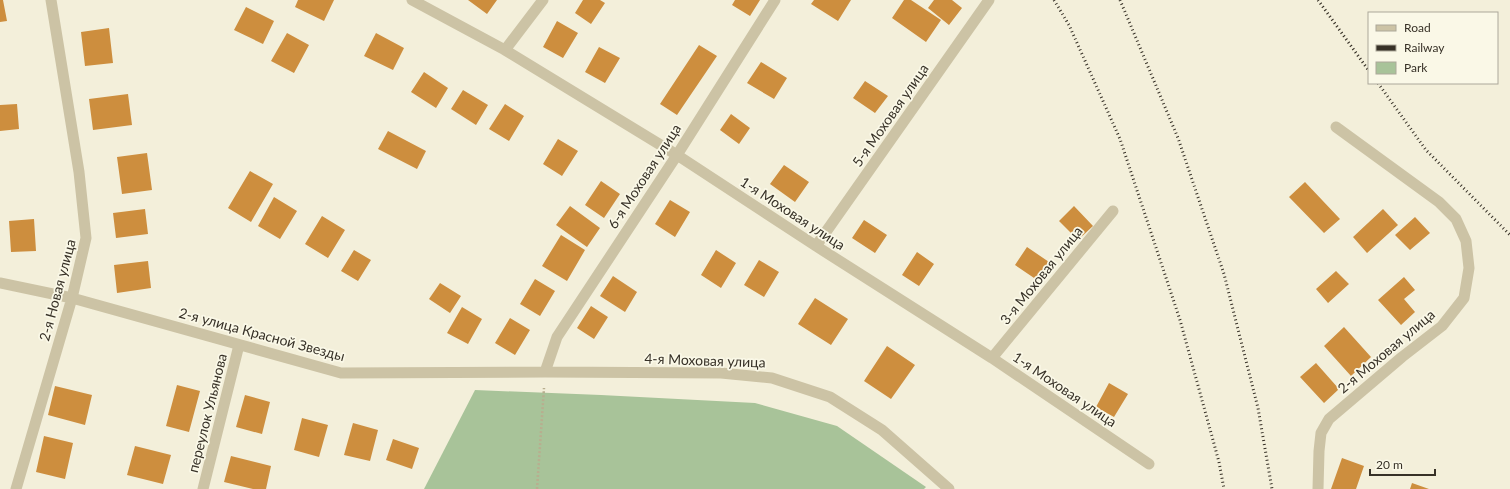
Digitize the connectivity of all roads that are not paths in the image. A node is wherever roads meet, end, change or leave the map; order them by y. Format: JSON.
{"nodes":[{"id":1,"x":51,"y":0,"type":"edge"},
{"id":2,"x":412,"y":0,"type":"edge"},
{"id":3,"x":543,"y":0,"type":"edge"},
{"id":4,"x":775,"y":0,"type":"edge"},
{"id":5,"x":989,"y":0,"type":"edge"},
{"id":6,"x":505,"y":50,"type":"junction"},
{"id":7,"x":1336,"y":127,"type":"dead end"},
{"id":8,"x":677,"y":154,"type":"junction"},
{"id":9,"x":1113,"y":211,"type":"dead end"},
{"id":10,"x":816,"y":246,"type":"junction"},
{"id":11,"x":0,"y":283,"type":"edge"},
{"id":12,"x":72,"y":298,"type":"junction"},
{"id":13,"x":240,"y":345,"type":"junction"},
{"id":14,"x":992,"y":358,"type":"junction"},
{"id":15,"x":545,"y":372,"type":"junction"},
{"id":16,"x":1149,"y":464,"type":"dead end"},
{"id":17,"x":16,"y":489,"type":"edge"},
{"id":18,"x":203,"y":489,"type":"edge"},
{"id":19,"x":949,"y":489,"type":"edge"},
{"id":20,"x":1318,"y":489,"type":"edge"}],
"edges":[{"from":1,"to":12,"type":"street","name":"2-я Новая улица"},
{"from":2,"to":6,"type":"street","name":"1-я Моховая улица"},
{"from":3,"to":6,"type":"street"},
{"from":4,"to":8,"type":"street","name":"6-я Моховая улица"},
{"from":5,"to":10,"type":"street","name":"5-я Моховая улица"},
{"from":6,"to":8,"type":"street","name":"1-я Моховая улица"},
{"from":7,"to":20,"type":"street","name":"2-я Моховая улица"},
{"from":8,"to":10,"type":"street","name":"1-я Моховая улица"},
{"from":8,"to":15,"type":"street","name":"6-я Моховая улица"},
{"from":9,"to":14,"type":"street","name":"3-я Моховая улица"},
{"from":10,"to":14,"type":"street","name":"1-я Моховая улица"},
{"from":11,"to":12,"type":"street","name":"2-я улица Красной Звезды"},
{"from":12,"to":13,"type":"street","name":"2-я улица Красной Звезды"},
{"from":12,"to":17,"type":"street","name":"2-я Новая улица"},
{"from":13,"to":15,"type":"street","name":"2-я улица Красной Звезды"},
{"from":13,"to":18,"type":"street","name":"переулок Ульянова"},
{"from":14,"to":16,"type":"street","name":"1-я Моховая улица"},
{"from":15,"to":19,"type":"street","name":"4-я Моховая улица"}]}
